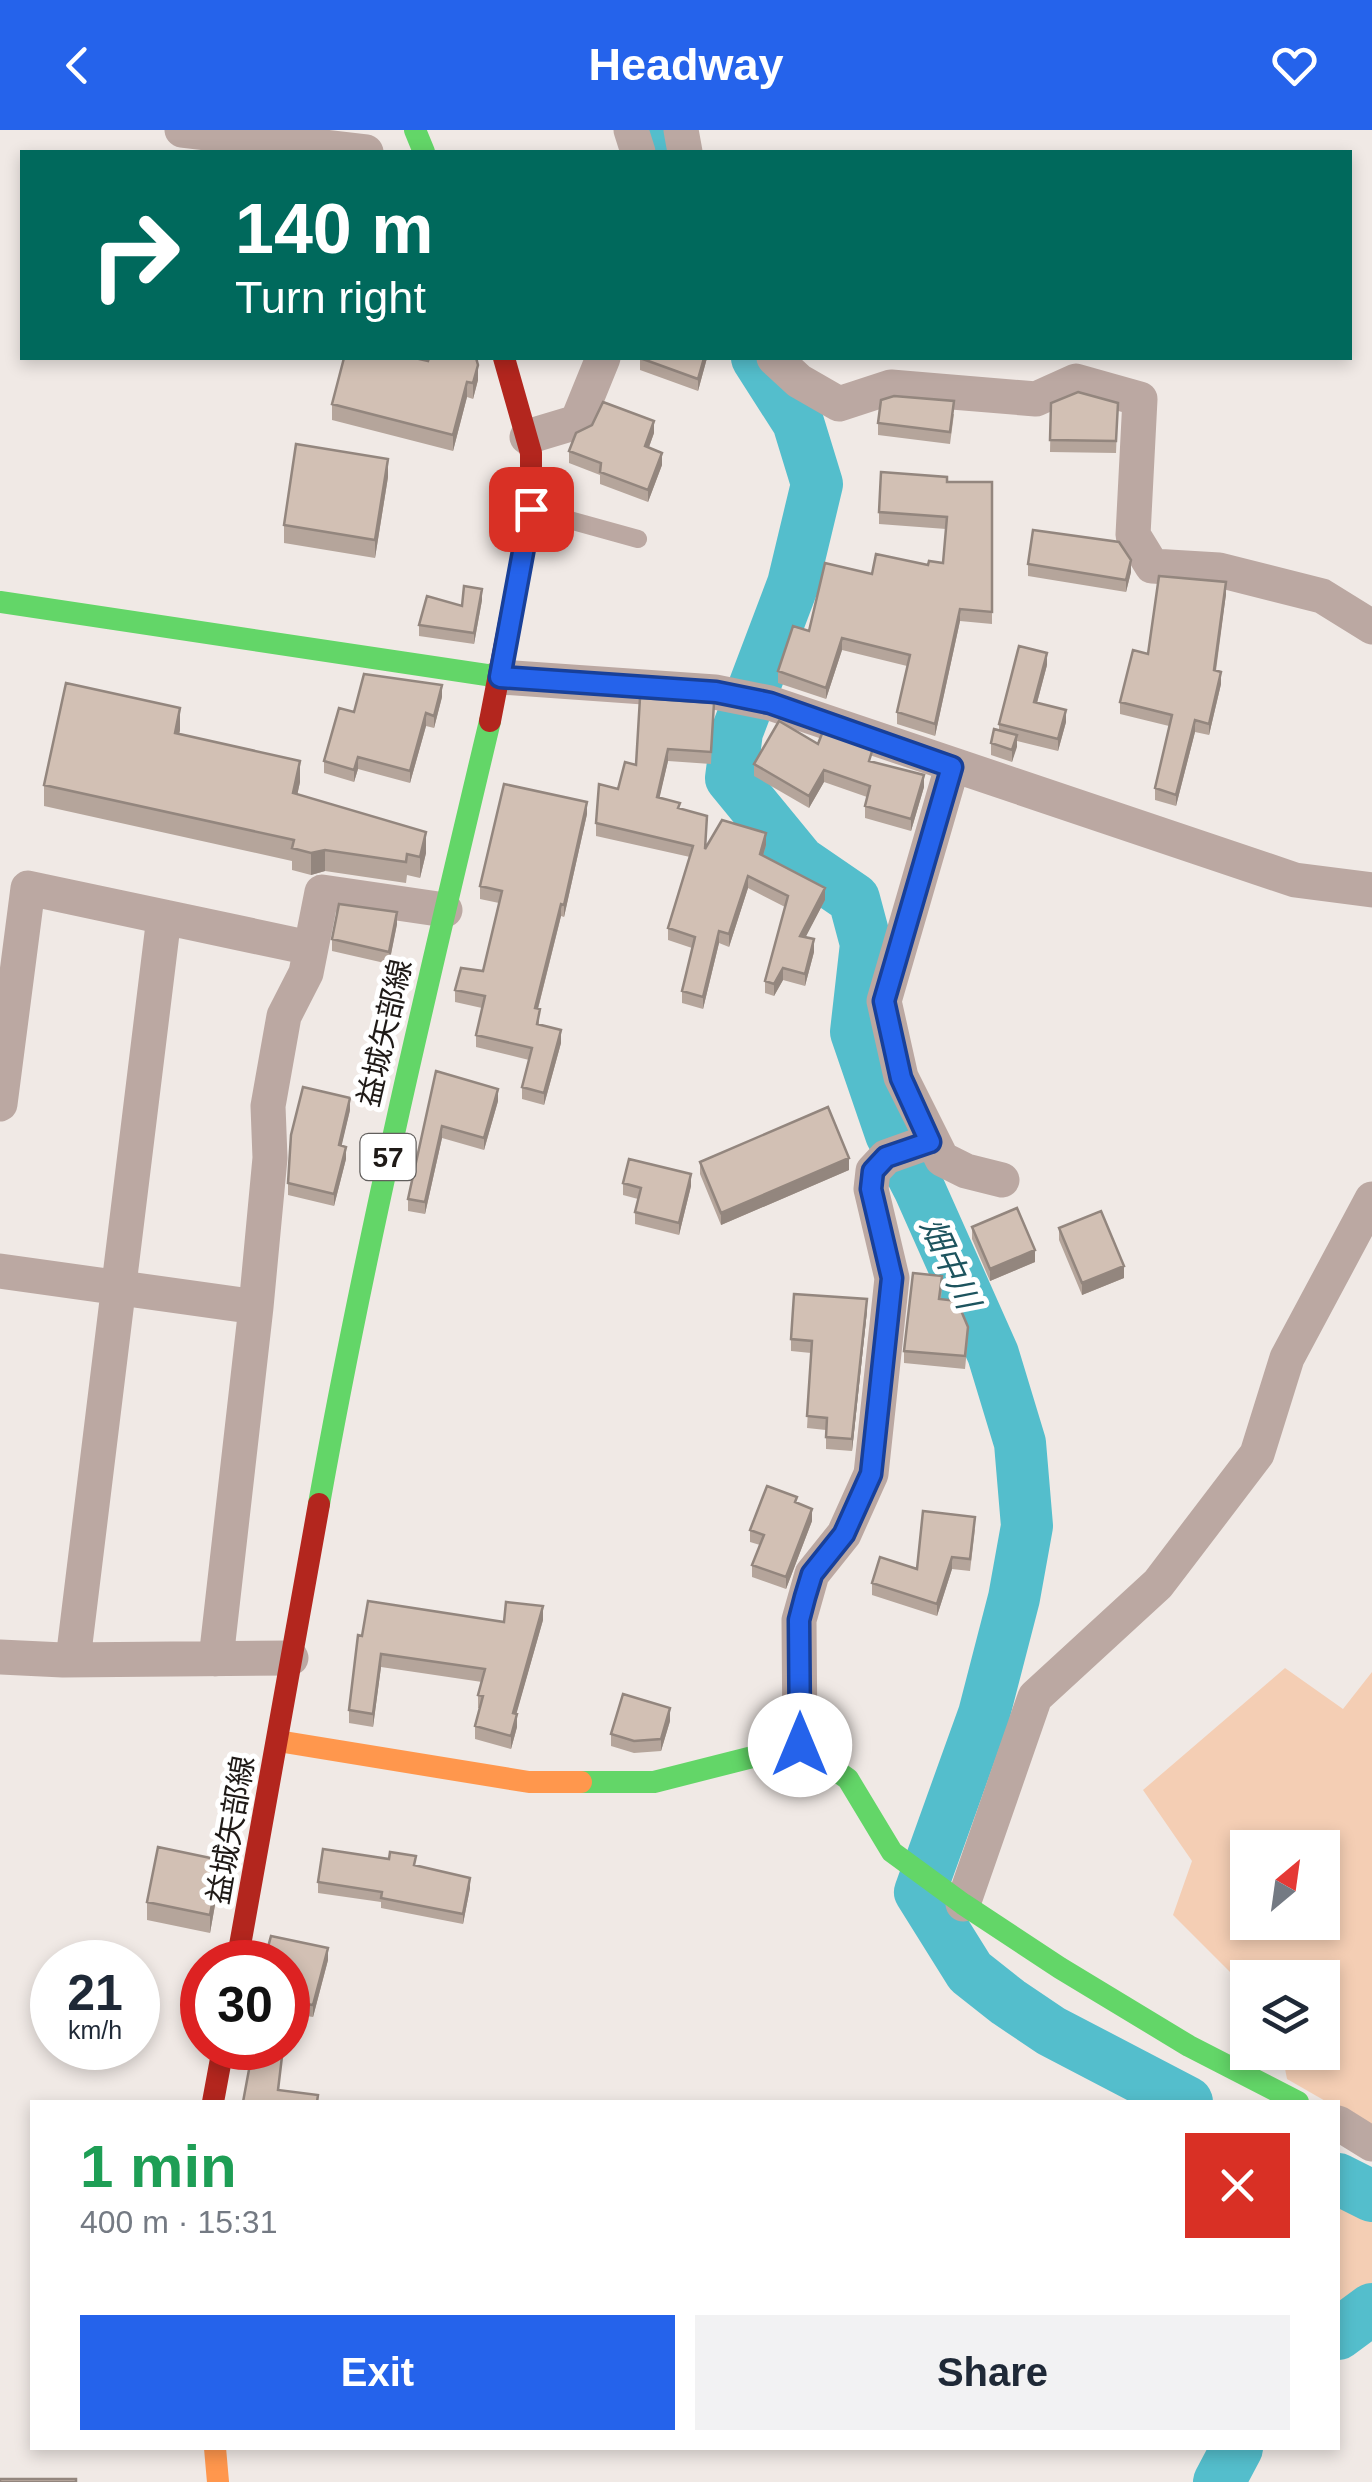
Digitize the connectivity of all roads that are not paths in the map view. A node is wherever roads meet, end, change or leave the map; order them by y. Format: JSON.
{"nodes":[{"id":1,"x":182,"y":130,"type":"edge"},
{"id":2,"x":349,"y":150,"type":"edge"},
{"id":3,"x":505,"y":360,"type":"edge"},
{"id":4,"x":602,"y":360,"type":"edge"},
{"id":5,"x":776,"y":360,"type":"edge"},
{"id":6,"x":527,"y":437,"type":"junction"},
{"id":7,"x":531,"y":509,"type":"junction"},
{"id":8,"x":638,"y":539,"type":"dead end"},
{"id":9,"x":0,"y":602,"type":"edge"},
{"id":10,"x":1372,"y":627,"type":"edge"},
{"id":11,"x":500,"y":677,"type":"junction"},
{"id":12,"x":952,"y":767,"type":"junction"},
{"id":13,"x":1372,"y":890,"type":"edge"},
{"id":14,"x":445,"y":910,"type":"junction"},
{"id":15,"x":164,"y":916,"type":"junction"},
{"id":16,"x":310,"y":948,"type":"junction"},
{"id":17,"x":0,"y":1104,"type":"edge"},
{"id":18,"x":926,"y":1143,"type":"junction"},
{"id":19,"x":1002,"y":1180,"type":"dead end"},
{"id":20,"x":1372,"y":1198,"type":"edge"},
{"id":21,"x":0,"y":1272,"type":"edge"},
{"id":22,"x":118,"y":1288,"type":"junction"},
{"id":23,"x":256,"y":1307,"type":"junction"},
{"id":24,"x":0,"y":1657,"type":"edge"},
{"id":25,"x":291,"y":1658,"type":"junction"},
{"id":26,"x":216,"y":1659,"type":"junction"},
{"id":27,"x":73,"y":1660,"type":"junction"},
{"id":28,"x":278,"y":1740,"type":"junction"},
{"id":29,"x":800,"y":1745,"type":"junction"},
{"id":30,"x":959,"y":1900,"type":"junction"},
{"id":31,"x":241,"y":1940,"type":"edge"},
{"id":32,"x":219,"y":2070,"type":"edge"},
{"id":33,"x":213,"y":2100,"type":"edge"},
{"id":34,"x":1294,"y":2100,"type":"edge"},
{"id":35,"x":1340,"y":2124,"type":"edge"},
{"id":36,"x":1372,"y":2144,"type":"edge"},
{"id":37,"x":215,"y":2450,"type":"edge"},
{"id":38,"x":218,"y":2482,"type":"edge"}],
"edges":[{"from":1,"to":2,"type":"street"},
{"from":3,"to":6,"type":"main road","name":"益城矢部線","number":"57"},
{"from":4,"to":6,"type":"street"},
{"from":5,"to":10,"type":"street"},
{"from":6,"to":7,"type":"main road","name":"益城矢部線","number":"57"},
{"from":7,"to":8,"type":"lane"},
{"from":7,"to":11,"type":"main road","name":"益城矢部線","number":"57"},
{"from":9,"to":11,"type":"main road"},
{"from":11,"to":12,"type":"street"},
{"from":11,"to":14,"type":"main road","name":"益城矢部線","number":"57"},
{"from":12,"to":13,"type":"street"},
{"from":12,"to":18,"type":"street"},
{"from":14,"to":16,"type":"street"},
{"from":14,"to":25,"type":"main road","name":"益城矢部線","number":"57"},
{"from":15,"to":16,"type":"street"},
{"from":15,"to":17,"type":"street"},
{"from":15,"to":22,"type":"street"},
{"from":16,"to":23,"type":"street"},
{"from":18,"to":19,"type":"street"},
{"from":18,"to":29,"type":"street"},
{"from":20,"to":30,"type":"street"},
{"from":21,"to":22,"type":"street"},
{"from":22,"to":23,"type":"street"},
{"from":22,"to":27,"type":"street"},
{"from":23,"to":26,"type":"street"},
{"from":24,"to":27,"type":"street"},
{"from":25,"to":26,"type":"street"},
{"from":25,"to":28,"type":"main road","name":"益城矢部線","number":"57"},
{"from":26,"to":27,"type":"street"},
{"from":28,"to":29,"type":"main road"},
{"from":28,"to":31,"type":"main road","name":"益城矢部線","number":"57"},
{"from":29,"to":30,"type":"main road"},
{"from":30,"to":34,"type":"main road"},
{"from":32,"to":33,"type":"main road"},
{"from":35,"to":36,"type":"street"},
{"from":37,"to":38,"type":"main road"}]}
